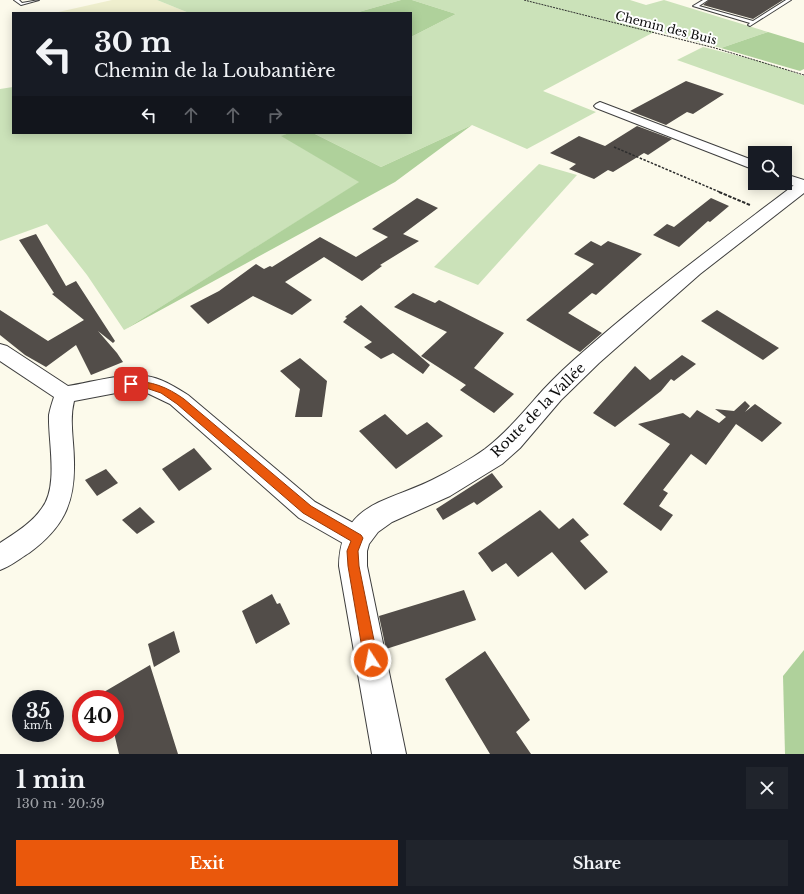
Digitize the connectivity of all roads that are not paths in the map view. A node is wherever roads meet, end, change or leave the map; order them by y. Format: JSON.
{"nodes":[{"id":1,"x":16,"y":0,"type":"edge"},
{"id":2,"x":37,"y":0,"type":"edge"},
{"id":3,"x":706,"y":0,"type":"edge"},
{"id":4,"x":789,"y":0,"type":"edge"},
{"id":5,"x":600,"y":106,"type":"dead end"},
{"id":6,"x":748,"y":163,"type":"edge"},
{"id":7,"x":792,"y":181,"type":"edge"},
{"id":8,"x":804,"y":185,"type":"edge"},
{"id":9,"x":0,"y":351,"type":"edge"},
{"id":10,"x":65,"y":394,"type":"junction"},
{"id":11,"x":357,"y":538,"type":"junction"},
{"id":12,"x":0,"y":558,"type":"edge"},
{"id":13,"x":389,"y":754,"type":"edge"}],
"edges":[{"from":1,"to":2,"type":"lane"},
{"from":3,"to":4,"type":"lane"},
{"from":5,"to":6,"type":"street"},
{"from":7,"to":8,"type":"street"},
{"from":8,"to":11,"type":"street","name":"Route de la Vallée"},
{"from":9,"to":10,"type":"street"},
{"from":10,"to":11,"type":"street"},
{"from":10,"to":12,"type":"street"},
{"from":11,"to":13,"type":"street","name":"Route de la Vallée"}]}
